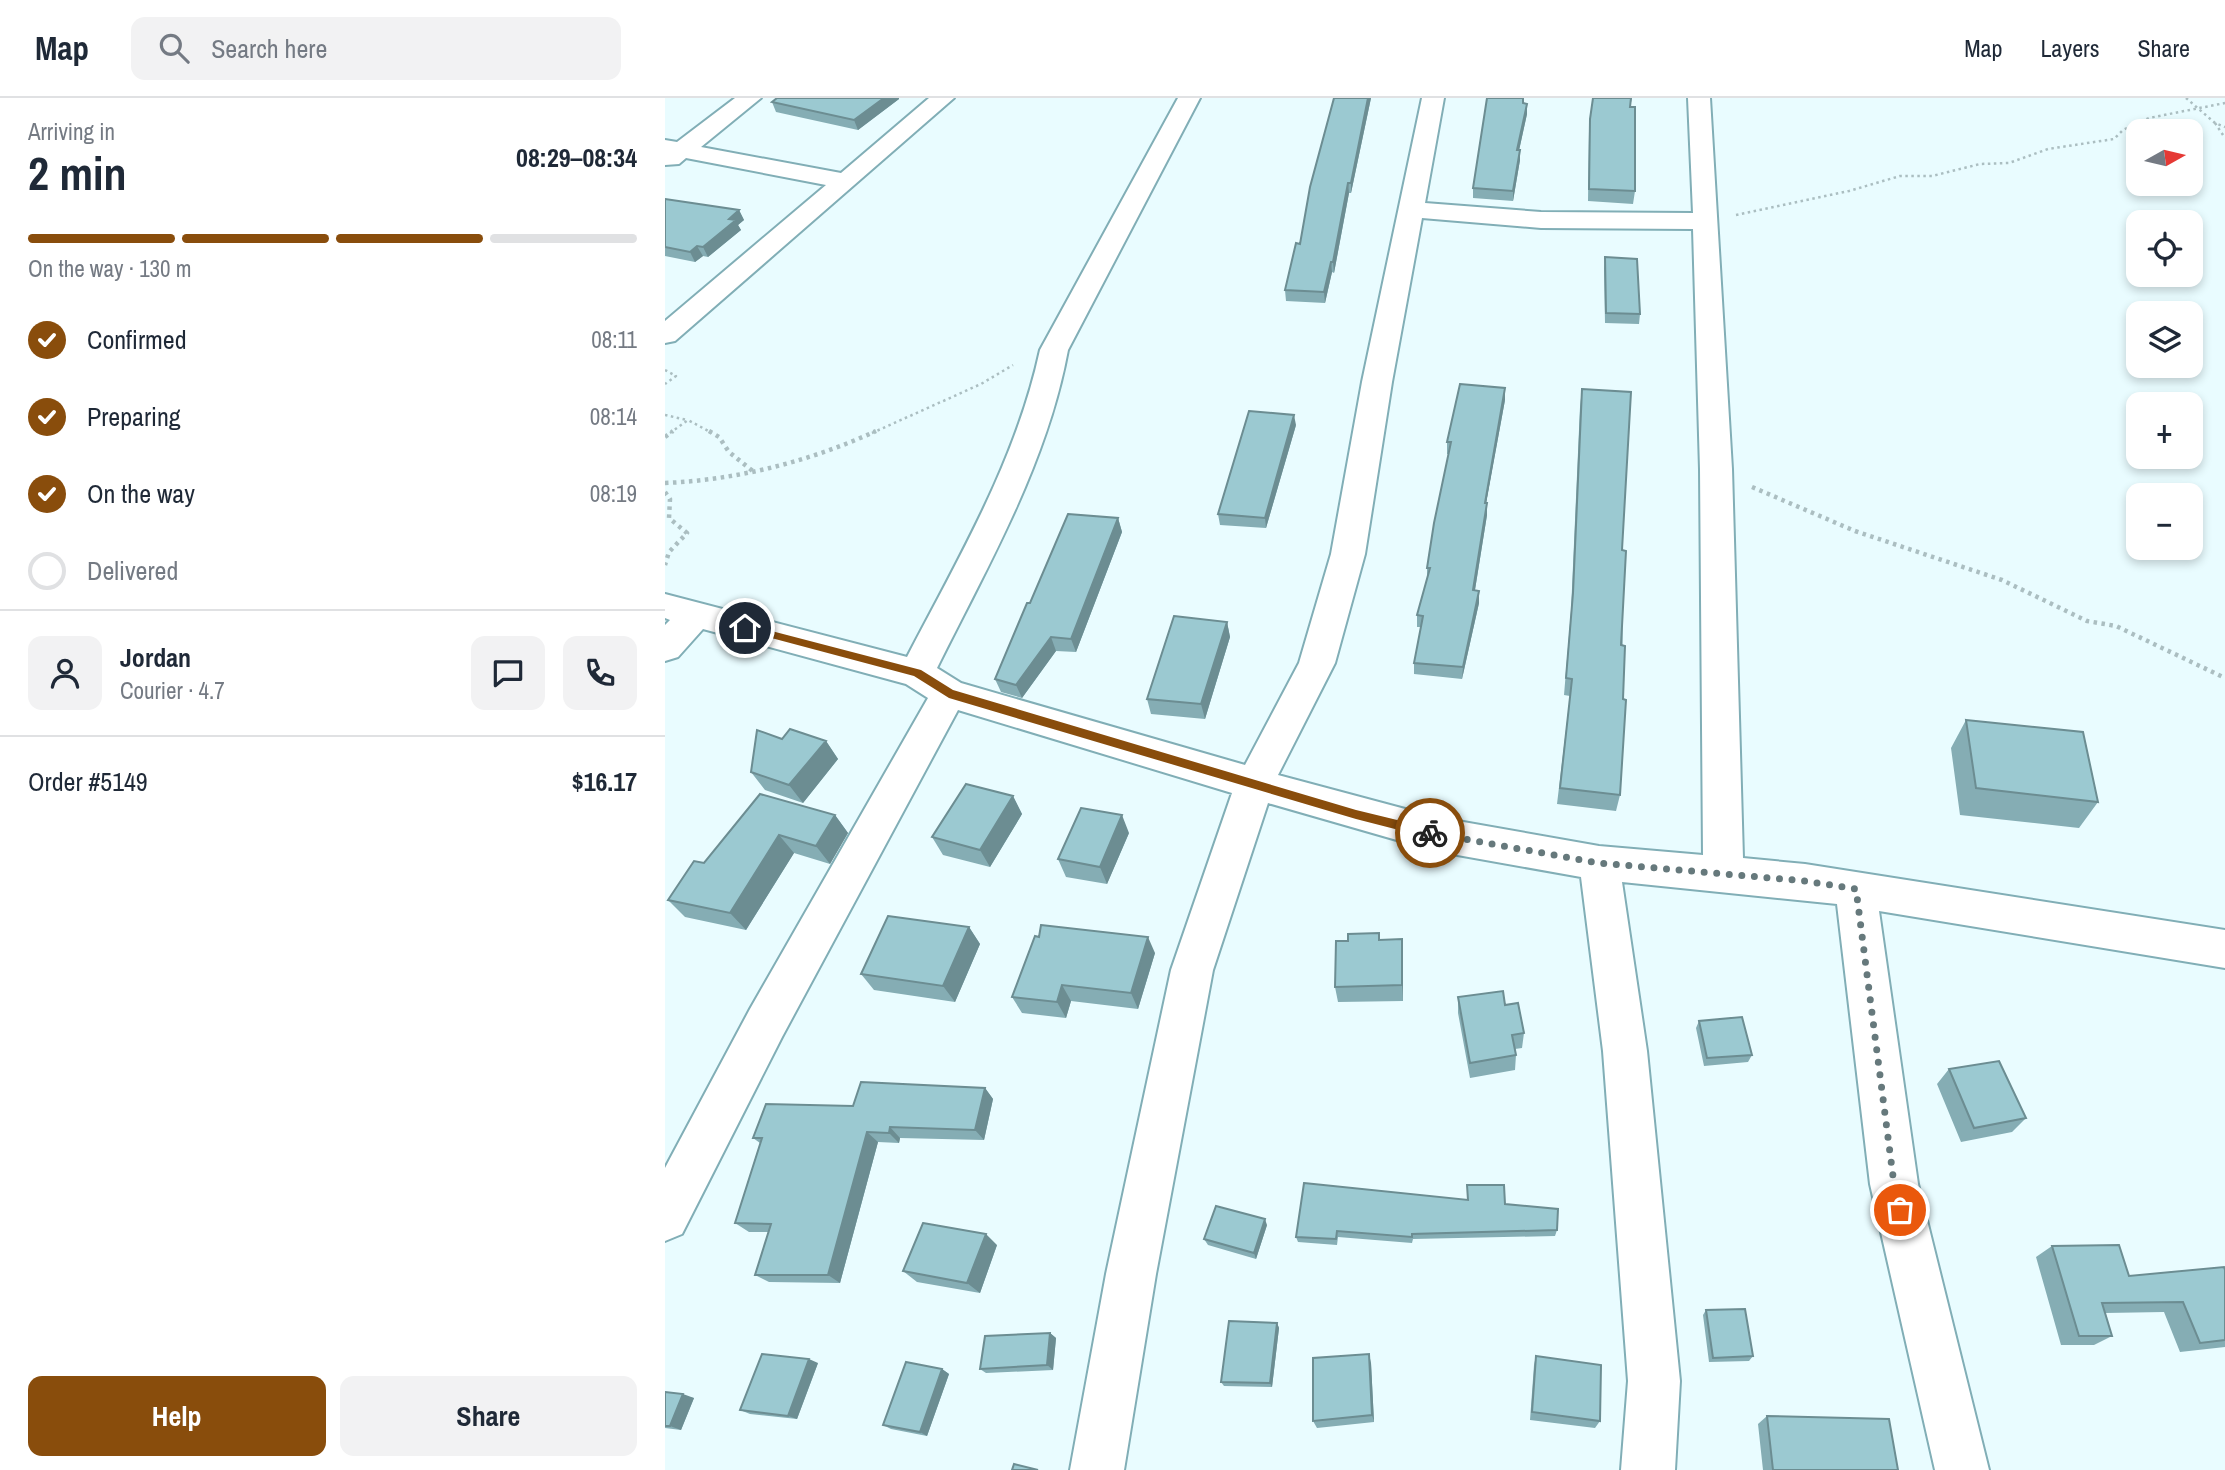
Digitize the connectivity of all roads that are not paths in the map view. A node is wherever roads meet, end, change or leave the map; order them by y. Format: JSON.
{"nodes":[{"id":1,"x":750,"y":98,"type":"edge"},
{"id":2,"x":943,"y":98,"type":"edge"},
{"id":3,"x":1189,"y":98,"type":"edge"},
{"id":4,"x":1433,"y":98,"type":"edge"},
{"id":5,"x":1699,"y":98,"type":"edge"},
{"id":6,"x":671,"y":153,"type":"edge"},
{"id":7,"x":846,"y":181,"type":"junction"},
{"id":8,"x":1410,"y":208,"type":"junction"},
{"id":9,"x":1704,"y":221,"type":"junction"},
{"id":10,"x":665,"y":335,"type":"edge"},
{"id":11,"x":680,"y":610,"type":"edge"},
{"id":12,"x":665,"y":648,"type":"edge"},
{"id":13,"x":933,"y":683,"type":"junction"},
{"id":14,"x":1255,"y":783,"type":"junction"},
{"id":15,"x":1599,"y":863,"type":"junction"},
{"id":16,"x":1723,"y":874,"type":"junction"},
{"id":17,"x":1856,"y":889,"type":"junction"},
{"id":18,"x":2225,"y":950,"type":"edge"},
{"id":19,"x":665,"y":1217,"type":"edge"},
{"id":20,"x":1097,"y":1470,"type":"edge"},
{"id":21,"x":1648,"y":1470,"type":"edge"},
{"id":22,"x":1962,"y":1470,"type":"edge"}],
"edges":[{"from":1,"to":6,"type":"street"},
{"from":2,"to":7,"type":"street"},
{"from":3,"to":13,"type":"street"},
{"from":4,"to":8,"type":"street"},
{"from":5,"to":9,"type":"street"},
{"from":6,"to":7,"type":"street"},
{"from":7,"to":10,"type":"street"},
{"from":8,"to":9,"type":"street"},
{"from":8,"to":14,"type":"street"},
{"from":9,"to":16,"type":"street"},
{"from":11,"to":12,"type":"street"},
{"from":11,"to":13,"type":"street"},
{"from":13,"to":14,"type":"street"},
{"from":13,"to":19,"type":"street"},
{"from":14,"to":15,"type":"street"},
{"from":14,"to":20,"type":"street"},
{"from":15,"to":16,"type":"street"},
{"from":15,"to":21,"type":"street"},
{"from":16,"to":17,"type":"street"},
{"from":17,"to":18,"type":"street"},
{"from":17,"to":22,"type":"street"}]}
